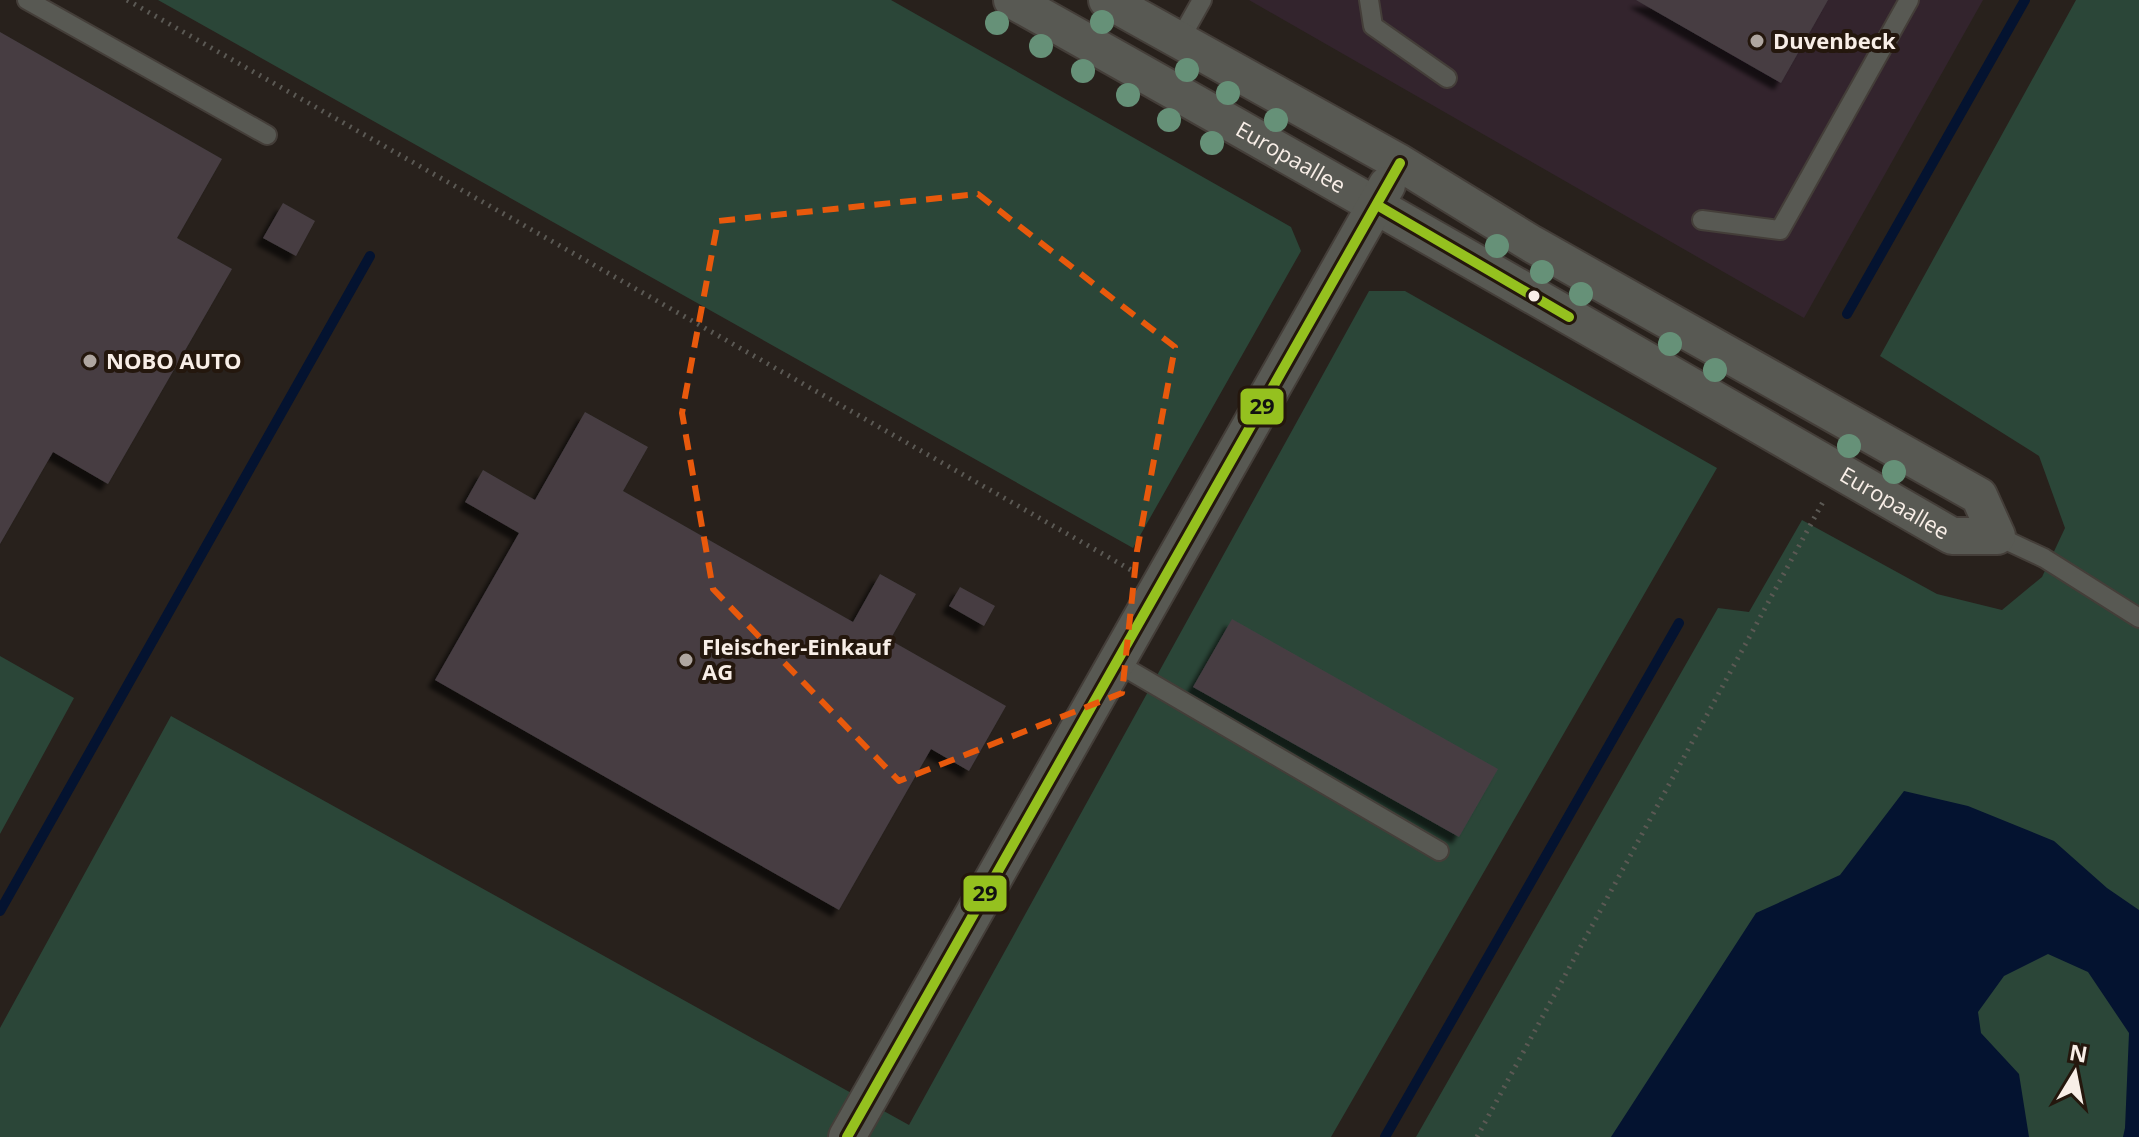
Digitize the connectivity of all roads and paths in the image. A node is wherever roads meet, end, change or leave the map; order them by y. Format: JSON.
{"nodes":[{"id":1,"x":27,"y":0,"type":"edge"},
{"id":2,"x":127,"y":0,"type":"edge"},
{"id":3,"x":1012,"y":0,"type":"edge"},
{"id":4,"x":1107,"y":0,"type":"edge"},
{"id":5,"x":1202,"y":0,"type":"edge"},
{"id":6,"x":1369,"y":0,"type":"edge"},
{"id":7,"x":1909,"y":0,"type":"edge"},
{"id":8,"x":1179,"y":41,"type":"junction"},
{"id":9,"x":1447,"y":78,"type":"dead end"},
{"id":10,"x":267,"y":135,"type":"dead end"},
{"id":11,"x":1400,"y":163,"type":"junction"},
{"id":12,"x":1377,"y":205,"type":"junction"},
{"id":13,"x":1702,"y":220,"type":"dead end"},
{"id":14,"x":1839,"y":471,"type":"junction"},
{"id":15,"x":1997,"y":536,"type":"junction"},
{"id":16,"x":1159,"y":586,"type":"junction"},
{"id":17,"x":2139,"y":618,"type":"edge"},
{"id":18,"x":1117,"y":663,"type":"junction"},
{"id":19,"x":1439,"y":851,"type":"dead end"},
{"id":20,"x":847,"y":1137,"type":"edge"},
{"id":21,"x":1477,"y":1137,"type":"edge"}],
"edges":[{"from":1,"to":10,"type":"lane"},
{"from":2,"to":16,"type":"path"},
{"from":3,"to":12,"type":"street","name":"Europaallee"},
{"from":4,"to":8,"type":"street","name":"Europaallee"},
{"from":5,"to":8,"type":"lane"},
{"from":6,"to":9,"type":"lane"},
{"from":7,"to":13,"type":"lane"},
{"from":8,"to":11,"type":"street","name":"Europaallee"},
{"from":11,"to":12,"type":"street"},
{"from":11,"to":15,"type":"street","name":"Europaallee"},
{"from":12,"to":14,"type":"street","name":"Europaallee"},
{"from":12,"to":16,"type":"street"},
{"from":14,"to":15,"type":"street","name":"Europaallee"},
{"from":14,"to":21,"type":"path"},
{"from":15,"to":17,"type":"lane"},
{"from":16,"to":18,"type":"street"},
{"from":18,"to":19,"type":"lane"},
{"from":18,"to":20,"type":"street"}]}
